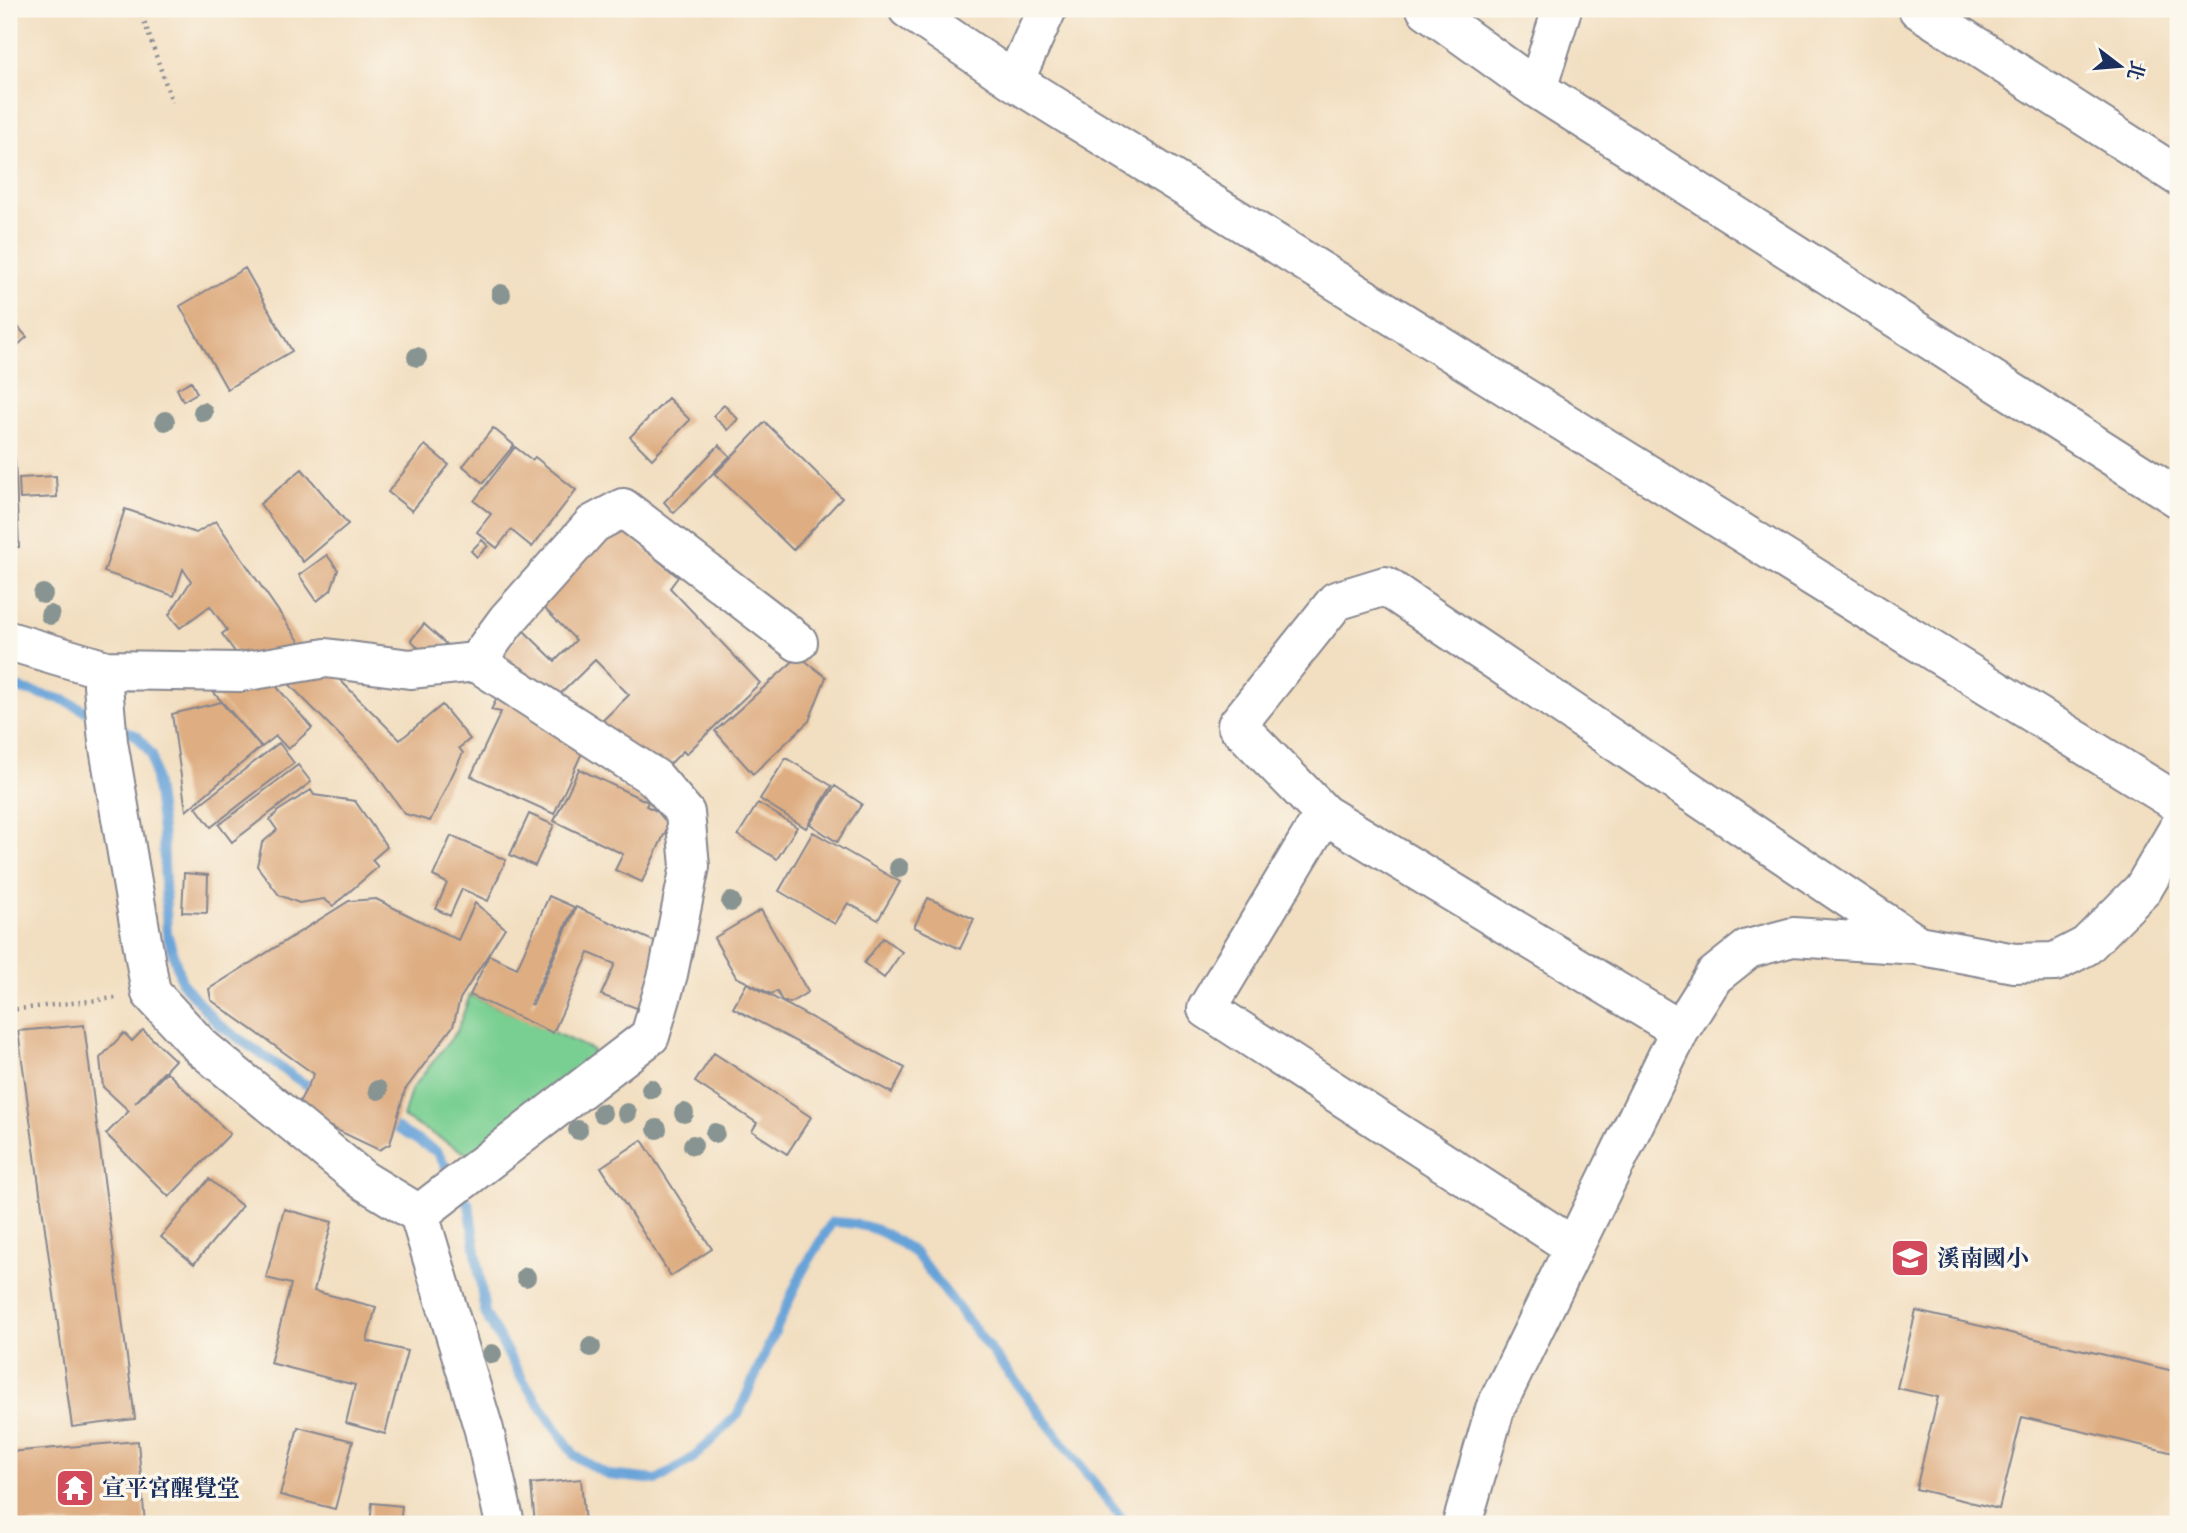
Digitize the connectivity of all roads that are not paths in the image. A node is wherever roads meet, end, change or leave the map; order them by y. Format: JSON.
{"nodes":[{"id":1,"x":908,"y":9,"type":"edge"},
{"id":2,"x":1047,"y":9,"type":"edge"},
{"id":3,"x":1426,"y":9,"type":"edge"},
{"id":4,"x":1562,"y":9,"type":"edge"},
{"id":5,"x":1918,"y":9,"type":"edge"},
{"id":6,"x":1014,"y":81,"type":"junction"},
{"id":7,"x":1537,"y":89,"type":"junction"},
{"id":8,"x":2178,"y":176,"type":"edge"},
{"id":9,"x":2178,"y":498,"type":"edge"},
{"id":10,"x":9,"y":641,"type":"edge"},
{"id":11,"x":798,"y":642,"type":"dead end"},
{"id":12,"x":476,"y":662,"type":"junction"},
{"id":13,"x":104,"y":678,"type":"junction"},
{"id":14,"x":2178,"y":803,"type":"edge"},
{"id":15,"x":1324,"y":814,"type":"junction"},
{"id":16,"x":2178,"y":829,"type":"edge"},
{"id":17,"x":1918,"y":945,"type":"junction"},
{"id":18,"x":1680,"y":1030,"type":"junction"},
{"id":19,"x":430,"y":1206,"type":"junction"},
{"id":20,"x":1574,"y":1247,"type":"junction"},
{"id":21,"x":505,"y":1524,"type":"edge"},
{"id":22,"x":1462,"y":1524,"type":"edge"}],
"edges":[{"from":1,"to":6,"type":"street"},
{"from":2,"to":6,"type":"street"},
{"from":3,"to":7,"type":"street"},
{"from":4,"to":7,"type":"street"},
{"from":5,"to":8,"type":"street"},
{"from":6,"to":14,"type":"street"},
{"from":7,"to":9,"type":"street"},
{"from":10,"to":13,"type":"street"},
{"from":11,"to":12,"type":"street"},
{"from":12,"to":13,"type":"street"},
{"from":12,"to":19,"type":"street"},
{"from":13,"to":19,"type":"street"},
{"from":15,"to":17,"type":"street"},
{"from":15,"to":18,"type":"street"},
{"from":15,"to":20,"type":"street"},
{"from":16,"to":17,"type":"street"},
{"from":17,"to":18,"type":"street"},
{"from":18,"to":20,"type":"street"},
{"from":19,"to":21,"type":"street"},
{"from":20,"to":22,"type":"street"}]}
